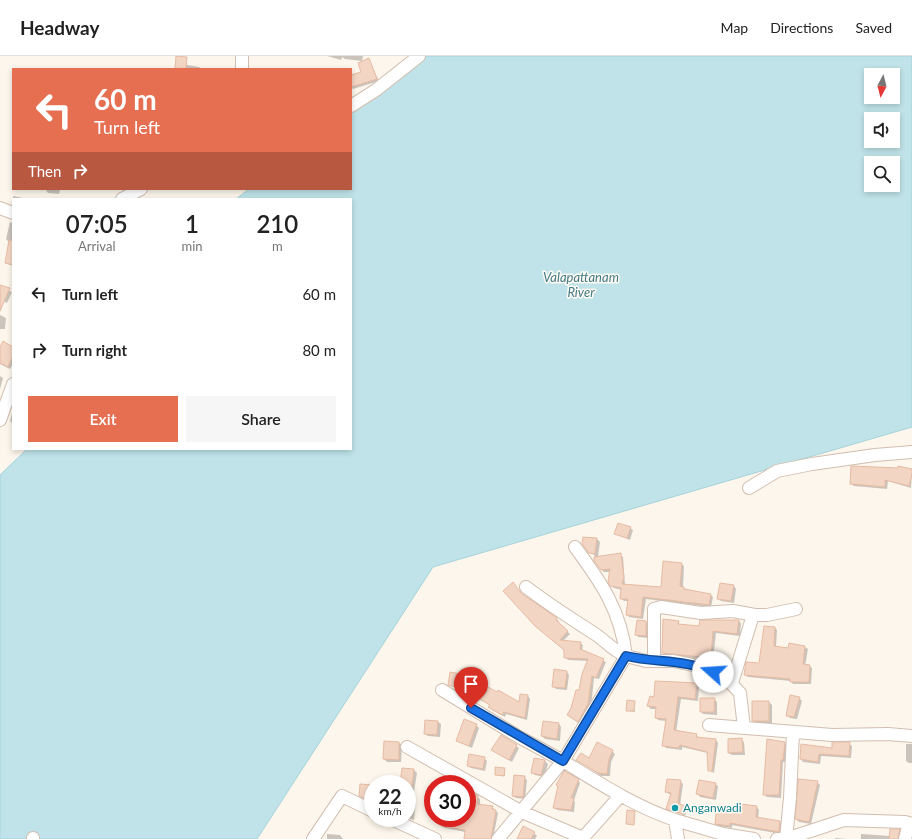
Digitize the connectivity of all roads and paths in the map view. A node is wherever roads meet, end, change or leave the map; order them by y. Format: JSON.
{"nodes":[{"id":1,"x":242,"y":56,"type":"edge"},
{"id":2,"x":419,"y":56,"type":"edge"},
{"id":3,"x":242,"y":68,"type":"edge"},
{"id":4,"x":352,"y":105,"type":"edge"},
{"id":5,"x":139,"y":190,"type":"edge"},
{"id":6,"x":124,"y":198,"type":"edge"},
{"id":7,"x":0,"y":208,"type":"edge"},
{"id":8,"x":12,"y":213,"type":"edge"},
{"id":9,"x":12,"y":387,"type":"edge"},
{"id":10,"x":0,"y":420,"type":"edge"},
{"id":11,"x":912,"y":452,"type":"edge"},
{"id":12,"x":750,"y":488,"type":"dead end"},
{"id":13,"x":575,"y":547,"type":"dead end"},
{"id":14,"x":526,"y":587,"type":"dead end"},
{"id":15,"x":796,"y":609,"type":"dead end"},
{"id":16,"x":753,"y":615,"type":"junction"},
{"id":17,"x":626,"y":656,"type":"junction"},
{"id":18,"x":654,"y":661,"type":"junction"},
{"id":19,"x":732,"y":683,"type":"junction"},
{"id":20,"x":442,"y":690,"type":"dead end"},
{"id":21,"x":709,"y":725,"type":"dead end"},
{"id":22,"x":744,"y":728,"type":"junction"},
{"id":23,"x":793,"y":732,"type":"junction"},
{"id":24,"x":912,"y":736,"type":"edge"},
{"id":25,"x":407,"y":747,"type":"dead end"},
{"id":26,"x":563,"y":761,"type":"junction"},
{"id":27,"x":620,"y":796,"type":"junction"},
{"id":28,"x":364,"y":807,"type":"edge"},
{"id":29,"x":522,"y":812,"type":"junction"},
{"id":30,"x":675,"y":820,"type":"junction"},
{"id":31,"x":910,"y":823,"type":"edge"},
{"id":32,"x":409,"y":827,"type":"edge"},
{"id":33,"x":583,"y":838,"type":"edge"},
{"id":34,"x":312,"y":839,"type":"edge"},
{"id":35,"x":435,"y":839,"type":"edge"},
{"id":36,"x":498,"y":839,"type":"edge"},
{"id":37,"x":678,"y":839,"type":"edge"},
{"id":38,"x":754,"y":839,"type":"edge"},
{"id":39,"x":777,"y":839,"type":"edge"},
{"id":40,"x":786,"y":839,"type":"edge"},
{"id":41,"x":905,"y":839,"type":"edge"}],
"edges":[{"from":1,"to":3,"type":"street"},
{"from":2,"to":4,"type":"street"},
{"from":5,"to":6,"type":"street"},
{"from":7,"to":8,"type":"street"},
{"from":9,"to":10,"type":"street"},
{"from":11,"to":12,"type":"street"},
{"from":13,"to":17,"type":"street"},
{"from":14,"to":17,"type":"street"},
{"from":15,"to":16,"type":"street"},
{"from":16,"to":18,"type":"street"},
{"from":16,"to":19,"type":"street"},
{"from":17,"to":18,"type":"street"},
{"from":17,"to":26,"type":"street"},
{"from":18,"to":19,"type":"street"},
{"from":19,"to":22,"type":"street"},
{"from":20,"to":26,"type":"street"},
{"from":21,"to":22,"type":"street"},
{"from":22,"to":23,"type":"street"},
{"from":23,"to":24,"type":"street"},
{"from":23,"to":40,"type":"street"},
{"from":25,"to":29,"type":"street"},
{"from":26,"to":27,"type":"street"},
{"from":26,"to":29,"type":"street"},
{"from":27,"to":30,"type":"street"},
{"from":27,"to":33,"type":"street"},
{"from":28,"to":34,"type":"street"},
{"from":29,"to":33,"type":"street"},
{"from":29,"to":36,"type":"street"},
{"from":30,"to":37,"type":"street"},
{"from":30,"to":38,"type":"street"},
{"from":31,"to":40,"type":"street"},
{"from":31,"to":41,"type":"street"},
{"from":32,"to":35,"type":"street"},
{"from":39,"to":40,"type":"street"}]}
